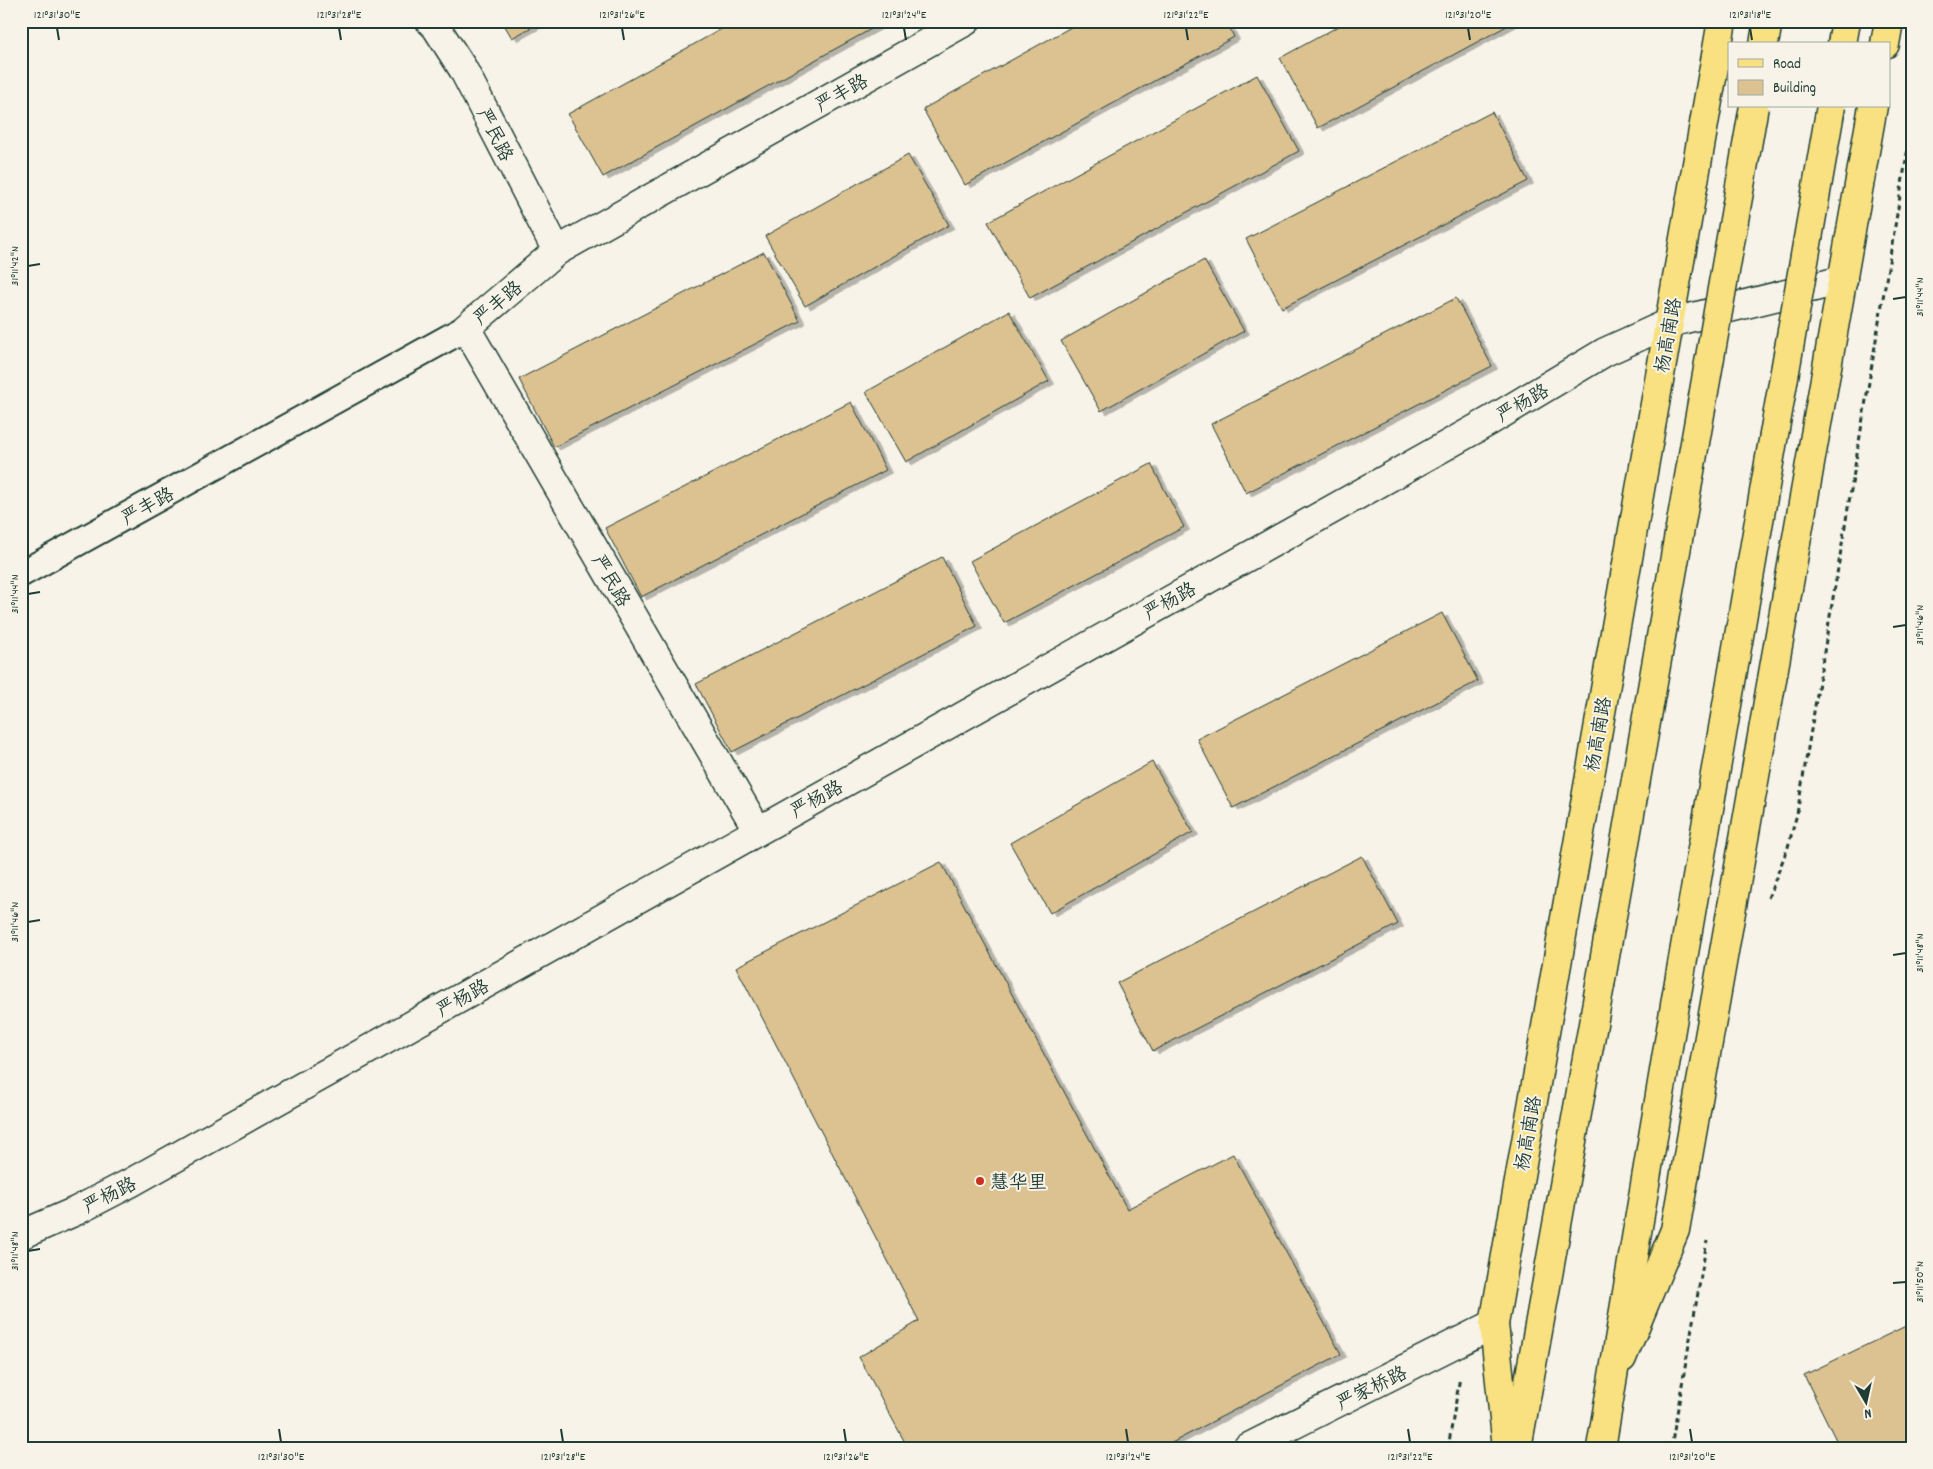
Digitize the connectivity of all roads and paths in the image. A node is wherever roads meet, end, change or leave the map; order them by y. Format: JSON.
{"nodes":[{"id":1,"x":430,"y":21,"type":"edge"},
{"id":2,"x":966,"y":21,"type":"edge"},
{"id":3,"x":1722,"y":21,"type":"edge"},
{"id":4,"x":1768,"y":21,"type":"edge"},
{"id":5,"x":1846,"y":21,"type":"edge"},
{"id":6,"x":1889,"y":21,"type":"edge"},
{"id":7,"x":1764,"y":42,"type":"edge"},
{"id":8,"x":1842,"y":42,"type":"edge"},
{"id":9,"x":1885,"y":42,"type":"edge"},
{"id":10,"x":1754,"y":108,"type":"edge"},
{"id":11,"x":1831,"y":108,"type":"edge"},
{"id":12,"x":1874,"y":108,"type":"edge"},
{"id":13,"x":1912,"y":124,"type":"edge"},
{"id":14,"x":557,"y":251,"type":"junction"},
{"id":15,"x":1843,"y":280,"type":"junction"},
{"id":16,"x":1669,"y":323,"type":"junction"},
{"id":17,"x":466,"y":328,"type":"junction"},
{"id":18,"x":21,"y":574,"type":"edge"},
{"id":19,"x":758,"y":831,"type":"junction"},
{"id":20,"x":1766,"y":906,"type":"dead end"},
{"id":21,"x":21,"y":1235,"type":"edge"},
{"id":22,"x":1708,"y":1235,"type":"dead end"},
{"id":23,"x":1494,"y":1324,"type":"junction"},
{"id":24,"x":1611,"y":1382,"type":"junction"},
{"id":25,"x":1247,"y":1448,"type":"edge"},
{"id":26,"x":1508,"y":1448,"type":"edge"},
{"id":27,"x":1517,"y":1448,"type":"edge"},
{"id":28,"x":1601,"y":1448,"type":"edge"},
{"id":29,"x":1671,"y":1448,"type":"edge"}],
"edges":[{"from":1,"to":14,"type":"street","name":"严民路"},
{"from":2,"to":14,"type":"street","name":"严丰路"},
{"from":3,"to":16,"type":"main road","name":"杨高南路"},
{"from":4,"to":7,"type":"main road"},
{"from":5,"to":8,"type":"main road"},
{"from":6,"to":9,"type":"main road"},
{"from":10,"to":27,"type":"main road","bridge":true},
{"from":11,"to":24,"type":"main road","bridge":true},
{"from":12,"to":15,"type":"main road"},
{"from":13,"to":20,"type":"path"},
{"from":14,"to":17,"type":"street","name":"严丰路"},
{"from":15,"to":16,"type":"street","name":"严杨路"},
{"from":15,"to":24,"type":"main road"},
{"from":16,"to":19,"type":"street","name":"严杨路"},
{"from":16,"to":23,"type":"main road","name":"杨高南路"},
{"from":17,"to":18,"type":"street","name":"严丰路"},
{"from":17,"to":19,"type":"street","name":"严民路"},
{"from":19,"to":21,"type":"street","name":"严杨路"},
{"from":22,"to":29,"type":"path"},
{"from":23,"to":25,"type":"street","name":"严家桥路"},
{"from":23,"to":26,"type":"main road","name":"杨高南路"},
{"from":24,"to":28,"type":"main road"}]}
